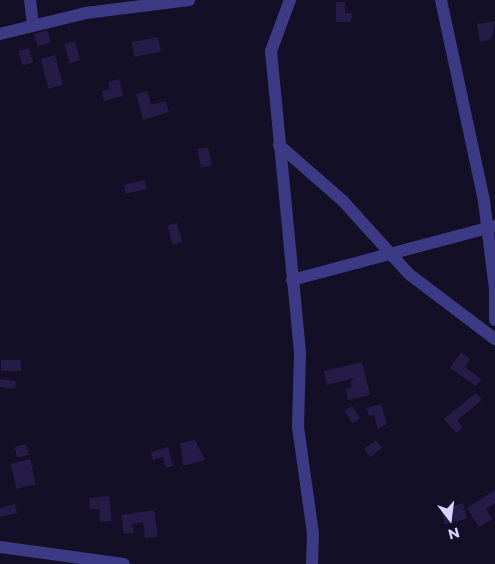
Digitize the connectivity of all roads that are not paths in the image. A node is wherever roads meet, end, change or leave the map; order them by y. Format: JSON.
{"nodes":[{"id":1,"x":30,"y":0,"type":"edge"},
{"id":2,"x":189,"y":0,"type":"edge"},
{"id":3,"x":290,"y":0,"type":"edge"},
{"id":4,"x":441,"y":0,"type":"edge"},
{"id":5,"x":33,"y":25,"type":"junction"},
{"id":6,"x":0,"y":34,"type":"edge"},
{"id":7,"x":278,"y":145,"type":"junction"},
{"id":8,"x":490,"y":228,"type":"edge"},
{"id":9,"x":390,"y":255,"type":"junction"},
{"id":10,"x":292,"y":280,"type":"junction"},
{"id":11,"x":495,"y":320,"type":"edge"},
{"id":12,"x":495,"y":339,"type":"edge"},
{"id":13,"x":0,"y":547,"type":"edge"},
{"id":14,"x":35,"y":558,"type":"edge"},
{"id":15,"x":124,"y":564,"type":"edge"},
{"id":16,"x":312,"y":564,"type":"edge"}],
"edges":[{"from":1,"to":5,"type":"street"},
{"from":2,"to":5,"type":"street"},
{"from":3,"to":7,"type":"street"},
{"from":4,"to":8,"type":"street"},
{"from":5,"to":6,"type":"street"},
{"from":7,"to":9,"type":"street"},
{"from":7,"to":10,"type":"street"},
{"from":8,"to":9,"type":"street"},
{"from":8,"to":11,"type":"street"},
{"from":9,"to":10,"type":"street"},
{"from":9,"to":12,"type":"street"},
{"from":10,"to":16,"type":"street"},
{"from":13,"to":14,"type":"street"},
{"from":14,"to":15,"type":"street"}]}
